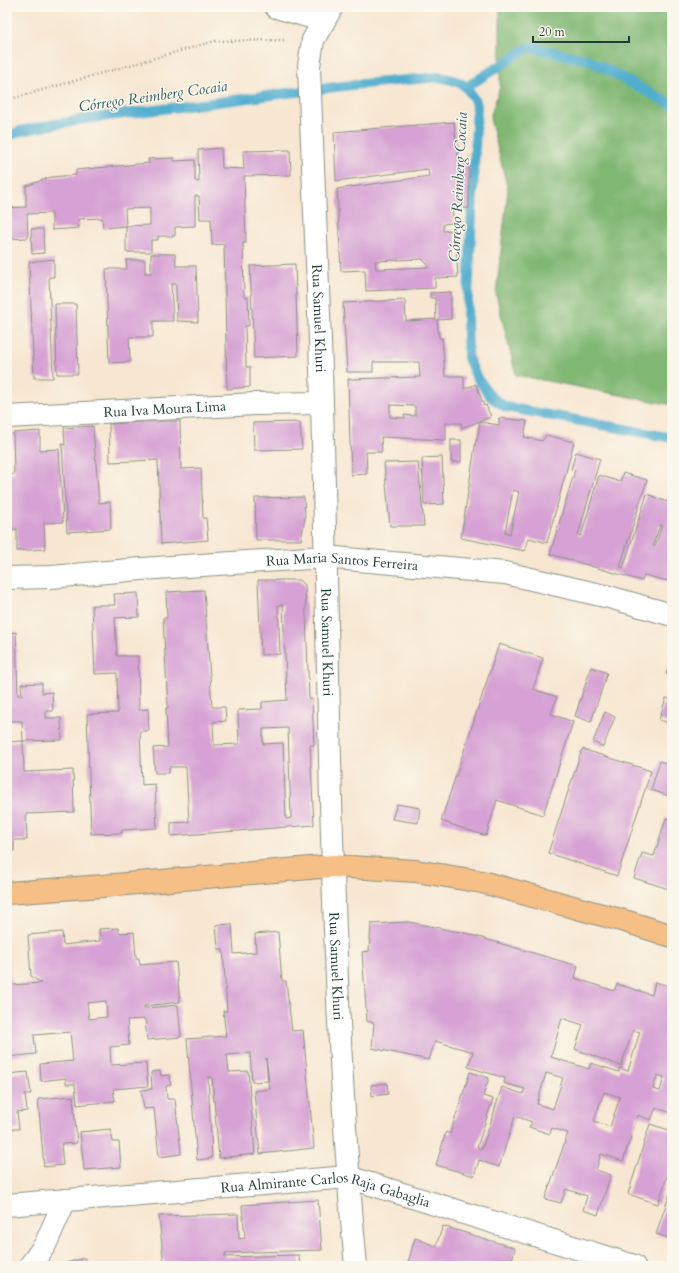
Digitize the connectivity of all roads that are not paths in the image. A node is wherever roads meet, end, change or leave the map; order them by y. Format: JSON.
{"nodes":[{"id":1,"x":276,"y":7,"type":"edge"},
{"id":2,"x":328,"y":14,"type":"edge"},
{"id":3,"x":322,"y":403,"type":"junction"},
{"id":4,"x":7,"y":417,"type":"edge"},
{"id":5,"x":324,"y":557,"type":"junction"},
{"id":6,"x":7,"y":578,"type":"edge"},
{"id":7,"x":672,"y":615,"type":"edge"},
{"id":8,"x":333,"y":866,"type":"junction"},
{"id":9,"x":7,"y":893,"type":"edge"},
{"id":10,"x":672,"y":936,"type":"edge"},
{"id":11,"x":348,"y":1177,"type":"junction"},
{"id":12,"x":65,"y":1200,"type":"junction"},
{"id":13,"x":7,"y":1205,"type":"edge"},
{"id":14,"x":30,"y":1266,"type":"edge"},
{"id":15,"x":356,"y":1266,"type":"edge"},
{"id":16,"x":634,"y":1266,"type":"edge"}],
"edges":[{"from":1,"to":2,"type":"street"},
{"from":2,"to":3,"type":"street","name":"Rua Samuel Khuri"},
{"from":3,"to":4,"type":"street","name":"Rua Iva Moura Lima"},
{"from":3,"to":5,"type":"street","name":"Rua Samuel Khuri"},
{"from":5,"to":6,"type":"street","name":"Rua Maria Santos Ferreira"},
{"from":5,"to":7,"type":"street","name":"Rua Maria Santos Ferreira"},
{"from":5,"to":8,"type":"street","name":"Rua Samuel Khuri"},
{"from":8,"to":9,"type":"main road"},
{"from":8,"to":10,"type":"main road"},
{"from":8,"to":11,"type":"street","name":"Rua Samuel Khuri"},
{"from":11,"to":12,"type":"street","name":"Rua Almirante Carlos Raja Gabaglia"},
{"from":11,"to":15,"type":"street","name":"Rua Samuel Khuri"},
{"from":11,"to":16,"type":"street","name":"Rua Almirante Carlos Raja Gabaglia"},
{"from":12,"to":13,"type":"street","name":"Rua Almirante Carlos Raja Gabaglia"},
{"from":12,"to":14,"type":"street"}]}
